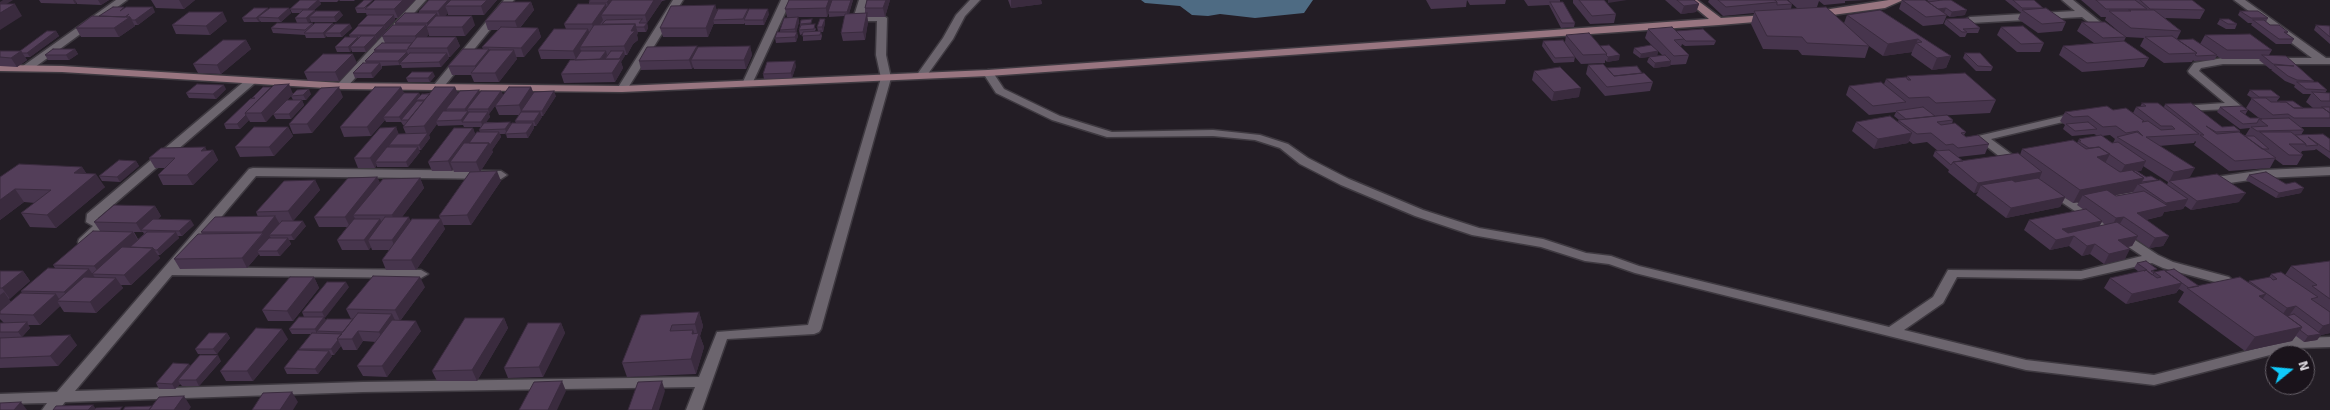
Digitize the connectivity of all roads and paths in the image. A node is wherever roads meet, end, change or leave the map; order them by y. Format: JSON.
{"nodes":[{"id":1,"x":122,"y":0,"type":"edge"},
{"id":2,"x":420,"y":0,"type":"edge"},
{"id":3,"x":509,"y":0,"type":"edge"},
{"id":4,"x":678,"y":0,"type":"edge"},
{"id":5,"x":786,"y":0,"type":"edge"},
{"id":6,"x":864,"y":0,"type":"edge"},
{"id":7,"x":976,"y":0,"type":"edge"},
{"id":8,"x":1691,"y":0,"type":"edge"},
{"id":9,"x":1898,"y":0,"type":"edge"},
{"id":10,"x":2067,"y":0,"type":"edge"},
{"id":11,"x":2239,"y":0,"type":"edge"},
{"id":12,"x":2082,"y":14,"type":"junction"},
{"id":13,"x":1806,"y":15,"type":"edge"},
{"id":14,"x":1777,"y":18,"type":"edge"},
{"id":15,"x":1970,"y":20,"type":"edge"},
{"id":16,"x":1719,"y":22,"type":"junction"},
{"id":17,"x":2118,"y":41,"type":"edge"},
{"id":18,"x":2327,"y":61,"type":"edge"},
{"id":19,"x":0,"y":68,"type":"edge"},
{"id":20,"x":27,"y":68,"type":"junction"},
{"id":21,"x":988,"y":73,"type":"junction"},
{"id":22,"x":922,"y":76,"type":"junction"},
{"id":23,"x":886,"y":78,"type":"junction"},
{"id":24,"x":252,"y":81,"type":"junction"},
{"id":25,"x":747,"y":84,"type":"junction"},
{"id":26,"x":342,"y":86,"type":"junction"},
{"id":27,"x":438,"y":87,"type":"junction"},
{"id":28,"x":622,"y":89,"type":"junction"},
{"id":29,"x":2168,"y":110,"type":"edge"},
{"id":30,"x":2092,"y":114,"type":"edge"},
{"id":31,"x":2026,"y":171,"type":"edge"},
{"id":32,"x":2330,"y":171,"type":"edge"},
{"id":33,"x":501,"y":175,"type":"dead end"},
{"id":34,"x":2041,"y":182,"type":"edge"},
{"id":35,"x":2198,"y":184,"type":"edge"},
{"id":36,"x":2161,"y":190,"type":"edge"},
{"id":37,"x":2071,"y":205,"type":"junction"},
{"id":38,"x":77,"y":248,"type":"edge"},
{"id":39,"x":2153,"y":258,"type":"junction"},
{"id":40,"x":168,"y":271,"type":"junction"},
{"id":41,"x":421,"y":274,"type":"dead end"},
{"id":42,"x":2246,"y":299,"type":"edge"},
{"id":43,"x":2268,"y":318,"type":"edge"},
{"id":44,"x":1893,"y":331,"type":"junction"},
{"id":45,"x":2330,"y":342,"type":"edge"},
{"id":46,"x":2297,"y":343,"type":"junction"},
{"id":47,"x":704,"y":382,"type":"junction"},
{"id":48,"x":63,"y":396,"type":"junction"},
{"id":49,"x":0,"y":399,"type":"edge"},
{"id":50,"x":50,"y":410,"type":"edge"},
{"id":51,"x":694,"y":410,"type":"edge"}],
"edges":[{"from":1,"to":20,"type":"street"},
{"from":2,"to":26,"type":"street"},
{"from":3,"to":27,"type":"street"},
{"from":4,"to":28,"type":"street"},
{"from":5,"to":25,"type":"street"},
{"from":6,"to":23,"type":"street"},
{"from":7,"to":22,"type":"street"},
{"from":8,"to":16,"type":"street"},
{"from":9,"to":13,"type":"street"},
{"from":10,"to":12,"type":"street"},
{"from":11,"to":18,"type":"street"},
{"from":12,"to":15,"type":"street"},
{"from":12,"to":17,"type":"street"},
{"from":14,"to":16,"type":"street"},
{"from":16,"to":21,"type":"street"},
{"from":18,"to":29,"type":"street"},
{"from":19,"to":20,"type":"street"},
{"from":20,"to":24,"type":"street"},
{"from":21,"to":22,"type":"street"},
{"from":21,"to":44,"type":"street"},
{"from":22,"to":23,"type":"street"},
{"from":23,"to":25,"type":"street"},
{"from":23,"to":47,"type":"street"},
{"from":24,"to":26,"type":"street"},
{"from":24,"to":38,"type":"street"},
{"from":25,"to":28,"type":"street"},
{"from":26,"to":27,"type":"street"},
{"from":27,"to":28,"type":"street"},
{"from":30,"to":31,"type":"street"},
{"from":32,"to":35,"type":"street"},
{"from":33,"to":40,"type":"street"},
{"from":34,"to":37,"type":"street"},
{"from":36,"to":37,"type":"street"},
{"from":37,"to":39,"type":"street"},
{"from":39,"to":42,"type":"street"},
{"from":39,"to":44,"type":"street"},
{"from":40,"to":41,"type":"street"},
{"from":40,"to":48,"type":"street"},
{"from":43,"to":46,"type":"street"},
{"from":44,"to":46,"type":"street"},
{"from":45,"to":46,"type":"street"},
{"from":47,"to":48,"type":"street"},
{"from":47,"to":51,"type":"street"},
{"from":48,"to":49,"type":"street"},
{"from":48,"to":50,"type":"street"}]}
